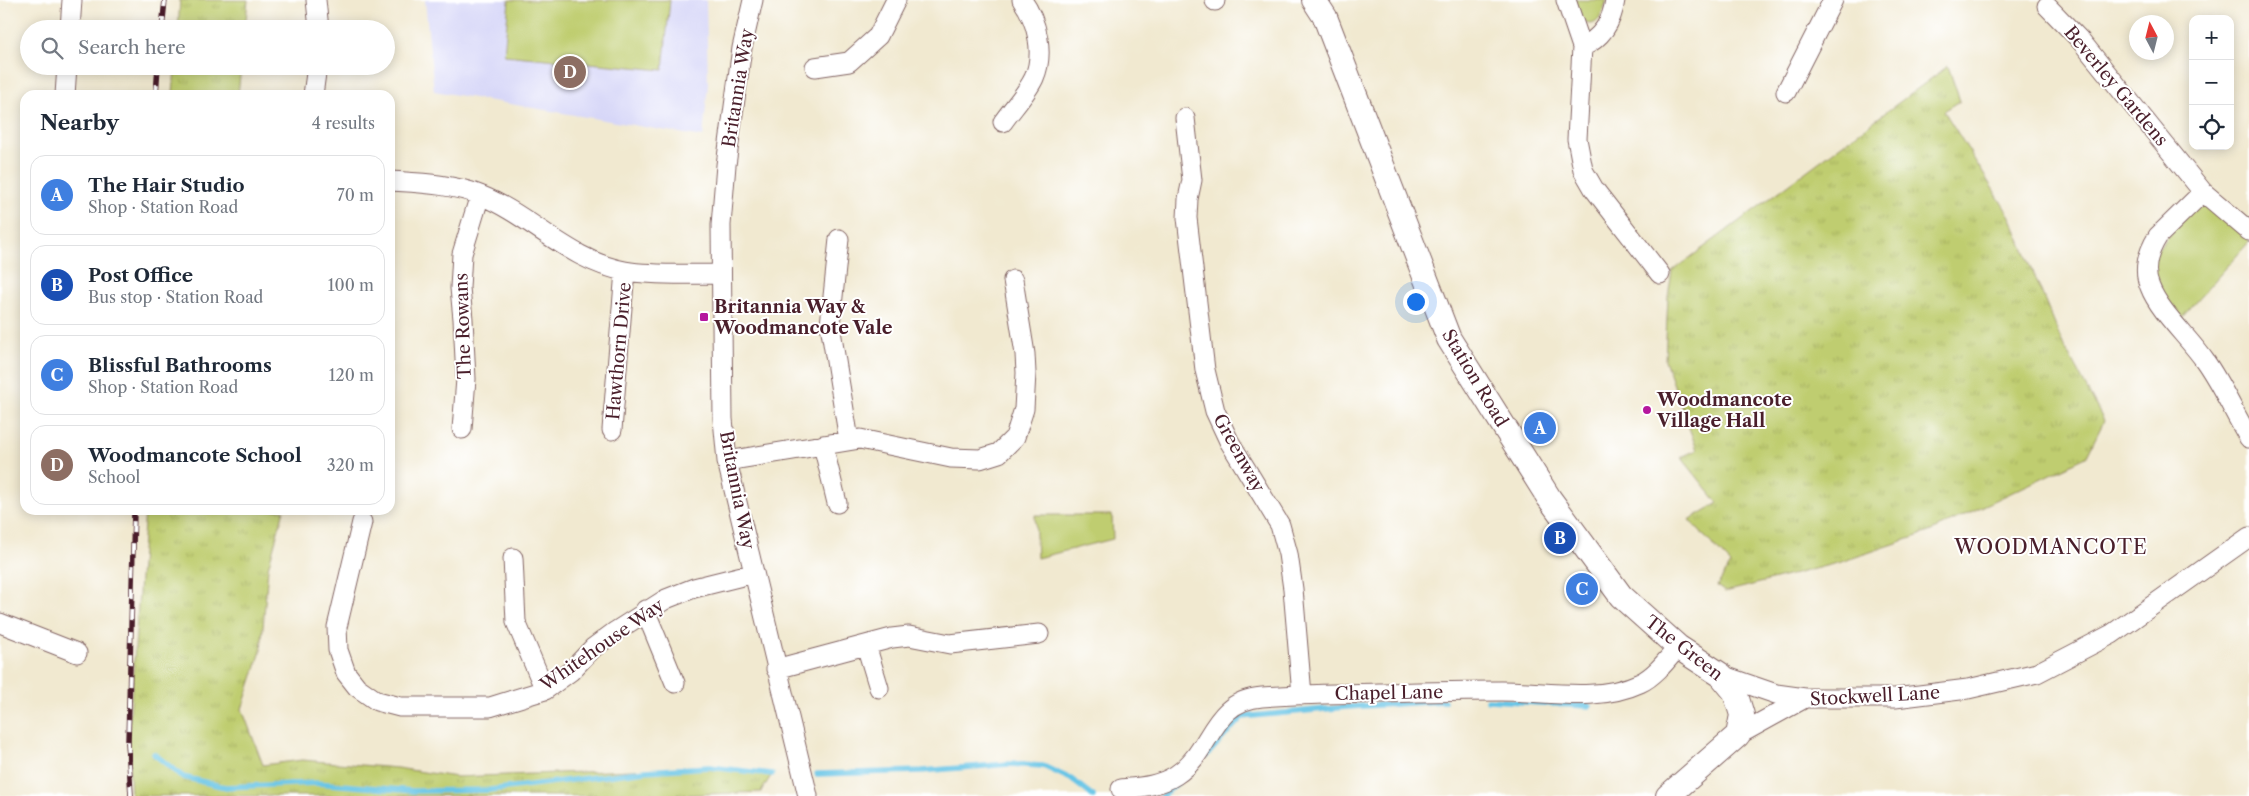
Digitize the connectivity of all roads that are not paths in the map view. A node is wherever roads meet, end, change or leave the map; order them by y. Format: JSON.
{"nodes":[{"id":1,"x":72,"y":0,"type":"edge"},
{"id":2,"x":316,"y":0,"type":"edge"},
{"id":3,"x":753,"y":0,"type":"edge"},
{"id":4,"x":896,"y":0,"type":"edge"},
{"id":5,"x":1022,"y":0,"type":"edge"},
{"id":6,"x":1314,"y":0,"type":"edge"},
{"id":7,"x":1566,"y":0,"type":"edge"},
{"id":8,"x":1615,"y":0,"type":"edge"},
{"id":9,"x":1833,"y":0,"type":"edge"},
{"id":10,"x":2047,"y":6,"type":"dead end"},
{"id":11,"x":71,"y":20,"type":"edge"},
{"id":12,"x":318,"y":20,"type":"edge"},
{"id":13,"x":1582,"y":47,"type":"junction"},
{"id":14,"x":815,"y":68,"type":"dead end"},
{"id":15,"x":66,"y":75,"type":"edge"},
{"id":16,"x":316,"y":75,"type":"edge"},
{"id":17,"x":65,"y":90,"type":"edge"},
{"id":18,"x":314,"y":90,"type":"edge"},
{"id":19,"x":1786,"y":92,"type":"dead end"},
{"id":20,"x":1185,"y":118,"type":"dead end"},
{"id":21,"x":1003,"y":122,"type":"dead end"},
{"id":22,"x":395,"y":181,"type":"edge"},
{"id":23,"x":2203,"y":192,"type":"junction"},
{"id":24,"x":480,"y":195,"type":"junction"},
{"id":25,"x":2249,"y":231,"type":"edge"},
{"id":26,"x":839,"y":239,"type":"dead end"},
{"id":27,"x":626,"y":271,"type":"junction"},
{"id":28,"x":721,"y":274,"type":"junction"},
{"id":29,"x":1660,"y":274,"type":"dead end"},
{"id":30,"x":1013,"y":280,"type":"dead end"},
{"id":31,"x":462,"y":429,"type":"dead end"},
{"id":32,"x":612,"y":430,"type":"dead end"},
{"id":33,"x":2249,"y":438,"type":"edge"},
{"id":34,"x":849,"y":440,"type":"junction"},
{"id":35,"x":824,"y":445,"type":"junction"},
{"id":36,"x":728,"y":461,"type":"junction"},
{"id":37,"x":838,"y":503,"type":"dead end"},
{"id":38,"x":362,"y":522,"type":"dead end"},
{"id":39,"x":2249,"y":538,"type":"edge"},
{"id":40,"x":513,"y":558,"type":"dead end"},
{"id":41,"x":754,"y":573,"type":"junction"},
{"id":42,"x":1621,"y":596,"type":"joint"},
{"id":43,"x":645,"y":610,"type":"junction"},
{"id":44,"x":0,"y":623,"type":"edge"},
{"id":45,"x":1039,"y":634,"type":"dead end"},
{"id":46,"x":866,"y":645,"type":"junction"},
{"id":47,"x":1678,"y":647,"type":"junction"},
{"id":48,"x":77,"y":653,"type":"dead end"},
{"id":49,"x":776,"y":669,"type":"junction"},
{"id":50,"x":1721,"y":675,"type":"junction"},
{"id":51,"x":675,"y":683,"type":"dead end"},
{"id":52,"x":880,"y":688,"type":"dead end"},
{"id":53,"x":545,"y":690,"type":"junction"},
{"id":54,"x":1302,"y":695,"type":"junction"},
{"id":55,"x":1805,"y":698,"type":"junction"},
{"id":56,"x":1738,"y":735,"type":"junction"},
{"id":57,"x":1121,"y":789,"type":"dead end"},
{"id":58,"x":808,"y":796,"type":"edge"},
{"id":59,"x":1668,"y":796,"type":"edge"}],
"edges":[{"from":1,"to":11,"type":"street"},
{"from":2,"to":12,"type":"street"},
{"from":3,"to":28,"type":"street","name":"Britannia Way"},
{"from":4,"to":14,"type":"street"},
{"from":5,"to":21,"type":"street"},
{"from":6,"to":42,"type":"street","name":"Station Road"},
{"from":7,"to":13,"type":"street"},
{"from":8,"to":13,"type":"street"},
{"from":9,"to":19,"type":"street"},
{"from":10,"to":23,"type":"street","name":"Beverley Gardens"},
{"from":13,"to":29,"type":"street"},
{"from":15,"to":17,"type":"street"},
{"from":16,"to":18,"type":"street"},
{"from":20,"to":54,"type":"street","name":"Greenway"},
{"from":22,"to":24,"type":"street"},
{"from":23,"to":25,"type":"street","name":"Beverley Gardens"},
{"from":23,"to":33,"type":"street"},
{"from":24,"to":27,"type":"street"},
{"from":24,"to":31,"type":"street","name":"The Rowans"},
{"from":26,"to":34,"type":"street"},
{"from":27,"to":28,"type":"street"},
{"from":27,"to":32,"type":"street","name":"Hawthorn Drive"},
{"from":28,"to":36,"type":"street","name":"Britannia Way"},
{"from":30,"to":34,"type":"street"},
{"from":34,"to":35,"type":"street"},
{"from":35,"to":36,"type":"street"},
{"from":35,"to":37,"type":"street"},
{"from":36,"to":41,"type":"street","name":"Britannia Way"},
{"from":38,"to":53,"type":"street","name":"Whitehouse Way"},
{"from":39,"to":55,"type":"street","name":"Stockwell Lane"},
{"from":40,"to":53,"type":"street"},
{"from":41,"to":43,"type":"street","name":"Whitehouse Way"},
{"from":41,"to":49,"type":"street","name":"Britannia Way"},
{"from":42,"to":47,"type":"street","name":"The Green"},
{"from":43,"to":51,"type":"street"},
{"from":43,"to":53,"type":"street","name":"Whitehouse Way"},
{"from":44,"to":48,"type":"street"},
{"from":45,"to":46,"type":"street"},
{"from":46,"to":49,"type":"street"},
{"from":46,"to":52,"type":"street"},
{"from":47,"to":50,"type":"street","name":"The Green"},
{"from":47,"to":54,"type":"street","name":"Chapel Lane"},
{"from":49,"to":58,"type":"street","name":"Britannia Way"},
{"from":50,"to":55,"type":"street"},
{"from":50,"to":56,"type":"street","name":"The Green"},
{"from":54,"to":57,"type":"street","name":"Chapel Lane"},
{"from":55,"to":56,"type":"street","name":"Stockwell Lane"},
{"from":56,"to":59,"type":"street"}]}
